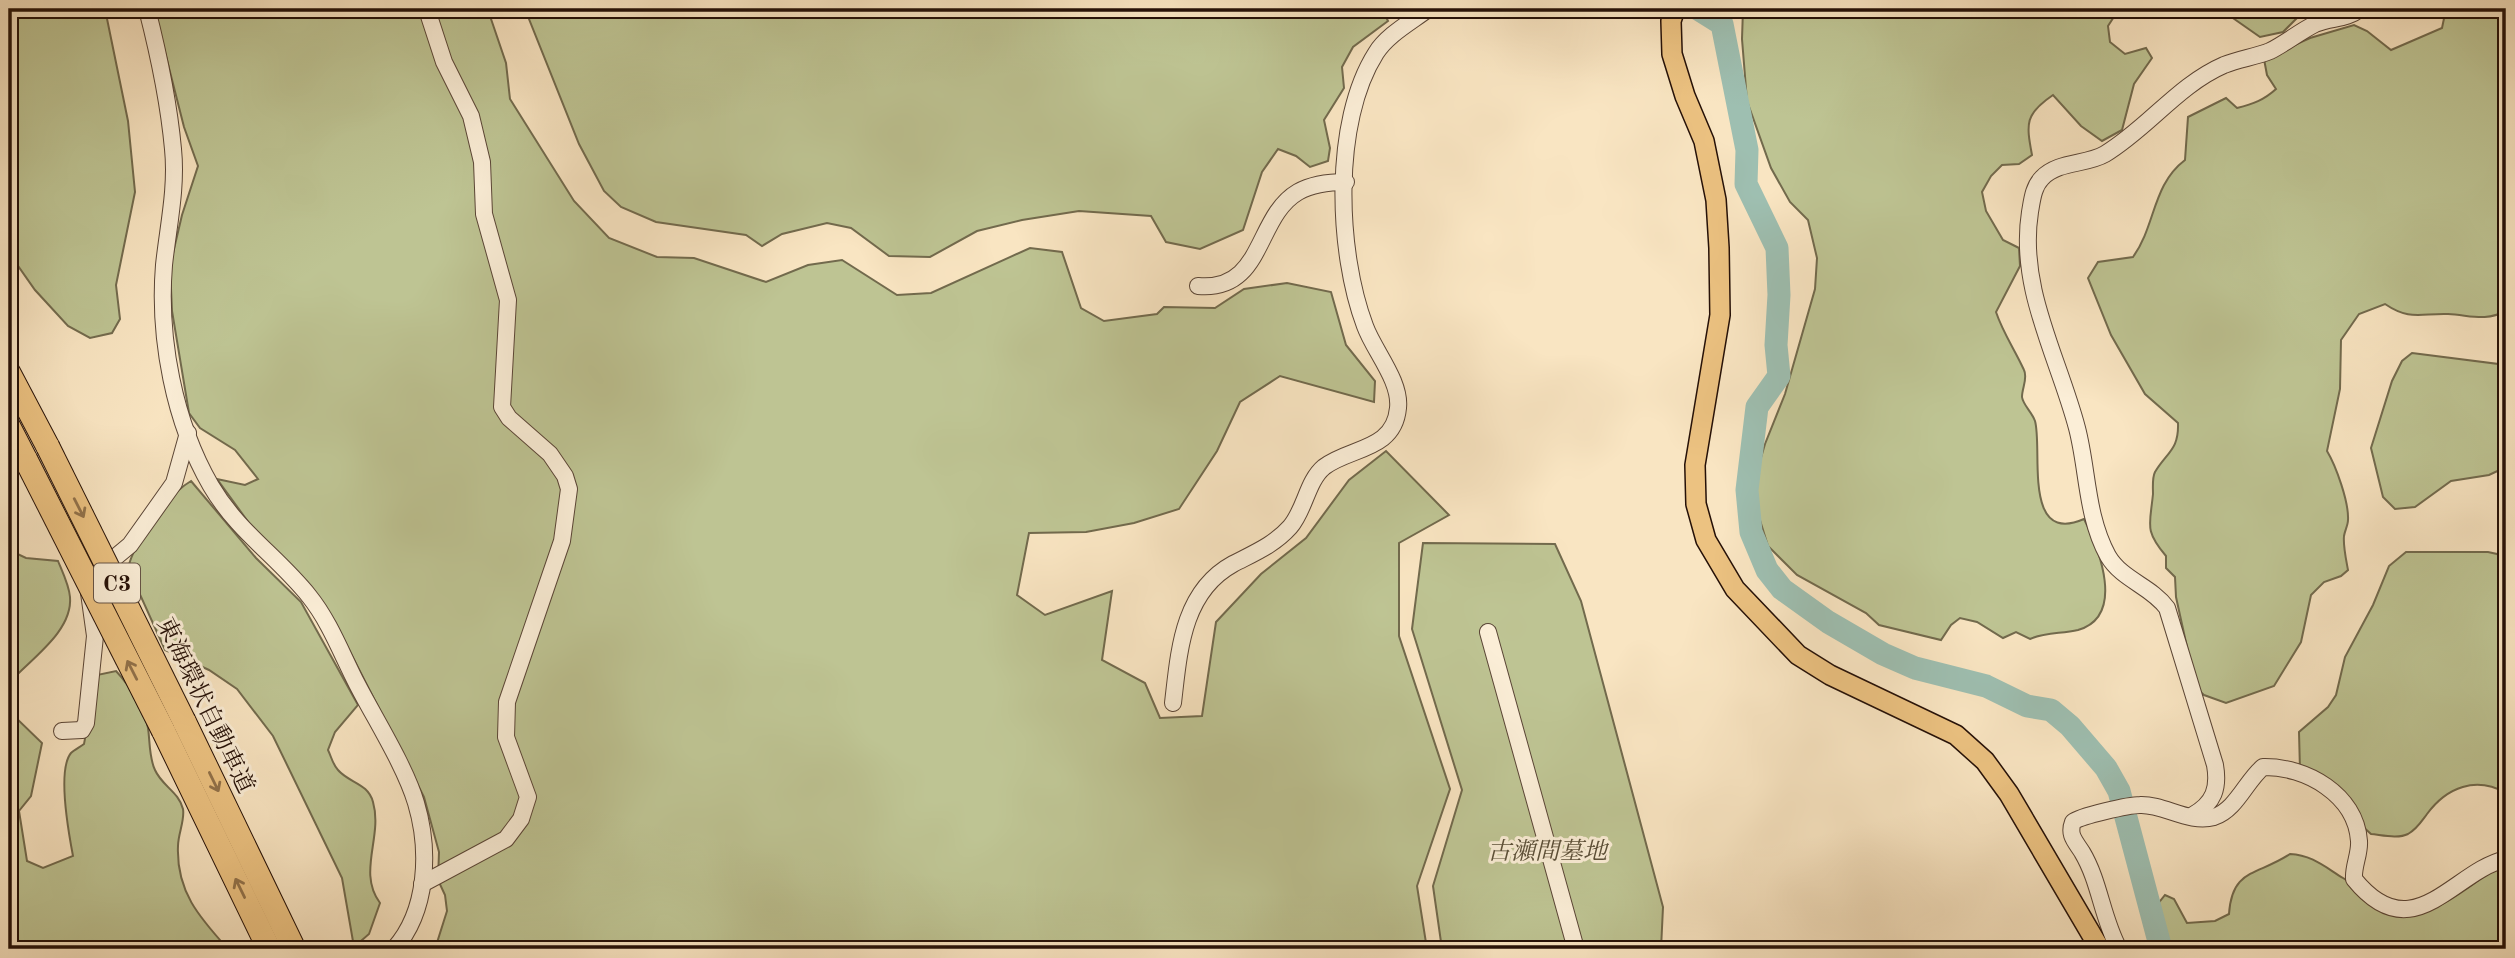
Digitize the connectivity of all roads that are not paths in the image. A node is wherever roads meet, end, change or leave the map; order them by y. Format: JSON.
{"nodes":[{"id":1,"x":147,"y":9,"type":"edge"},
{"id":2,"x":430,"y":9,"type":"edge"},
{"id":3,"x":1428,"y":9,"type":"edge"},
{"id":4,"x":2360,"y":9,"type":"edge"},
{"id":5,"x":1673,"y":15,"type":"edge"},
{"id":6,"x":1346,"y":182,"type":"junction"},
{"id":7,"x":1198,"y":286,"type":"dead end"},
{"id":8,"x":9,"y":373,"type":"edge"},
{"id":9,"x":9,"y":427,"type":"edge"},
{"id":10,"x":188,"y":433,"type":"junction"},
{"id":11,"x":1488,"y":632,"type":"dead end"},
{"id":12,"x":1173,"y":703,"type":"dead end"},
{"id":13,"x":62,"y":731,"type":"dead end"},
{"id":14,"x":2193,"y":815,"type":"junction"},
{"id":15,"x":2506,"y":859,"type":"edge"},
{"id":16,"x":422,"y":884,"type":"junction"},
{"id":17,"x":270,"y":949,"type":"edge"},
{"id":18,"x":294,"y":949,"type":"edge"},
{"id":19,"x":394,"y":949,"type":"edge"},
{"id":20,"x":1576,"y":949,"type":"edge"},
{"id":21,"x":2100,"y":949,"type":"edge"},
{"id":22,"x":2119,"y":949,"type":"edge"}],
"edges":[{"from":1,"to":10,"type":"street"},
{"from":2,"to":16,"type":"street"},
{"from":3,"to":6,"type":"street"},
{"from":4,"to":14,"type":"street"},
{"from":5,"to":21,"type":"main road"},
{"from":6,"to":7,"type":"street"},
{"from":6,"to":12,"type":"street"},
{"from":8,"to":18,"type":"highway","name":"東海環状自動車道","number":"C3","one_way":true,"bridge":true},
{"from":17,"to":9,"type":"highway","name":"東海環状自動車道","number":"C3","one_way":true,"bridge":true},
{"from":10,"to":13,"type":"street"},
{"from":10,"to":16,"type":"street"},
{"from":11,"to":20,"type":"street"},
{"from":14,"to":15,"type":"street"},
{"from":14,"to":22,"type":"street"},
{"from":16,"to":19,"type":"street"}]}
